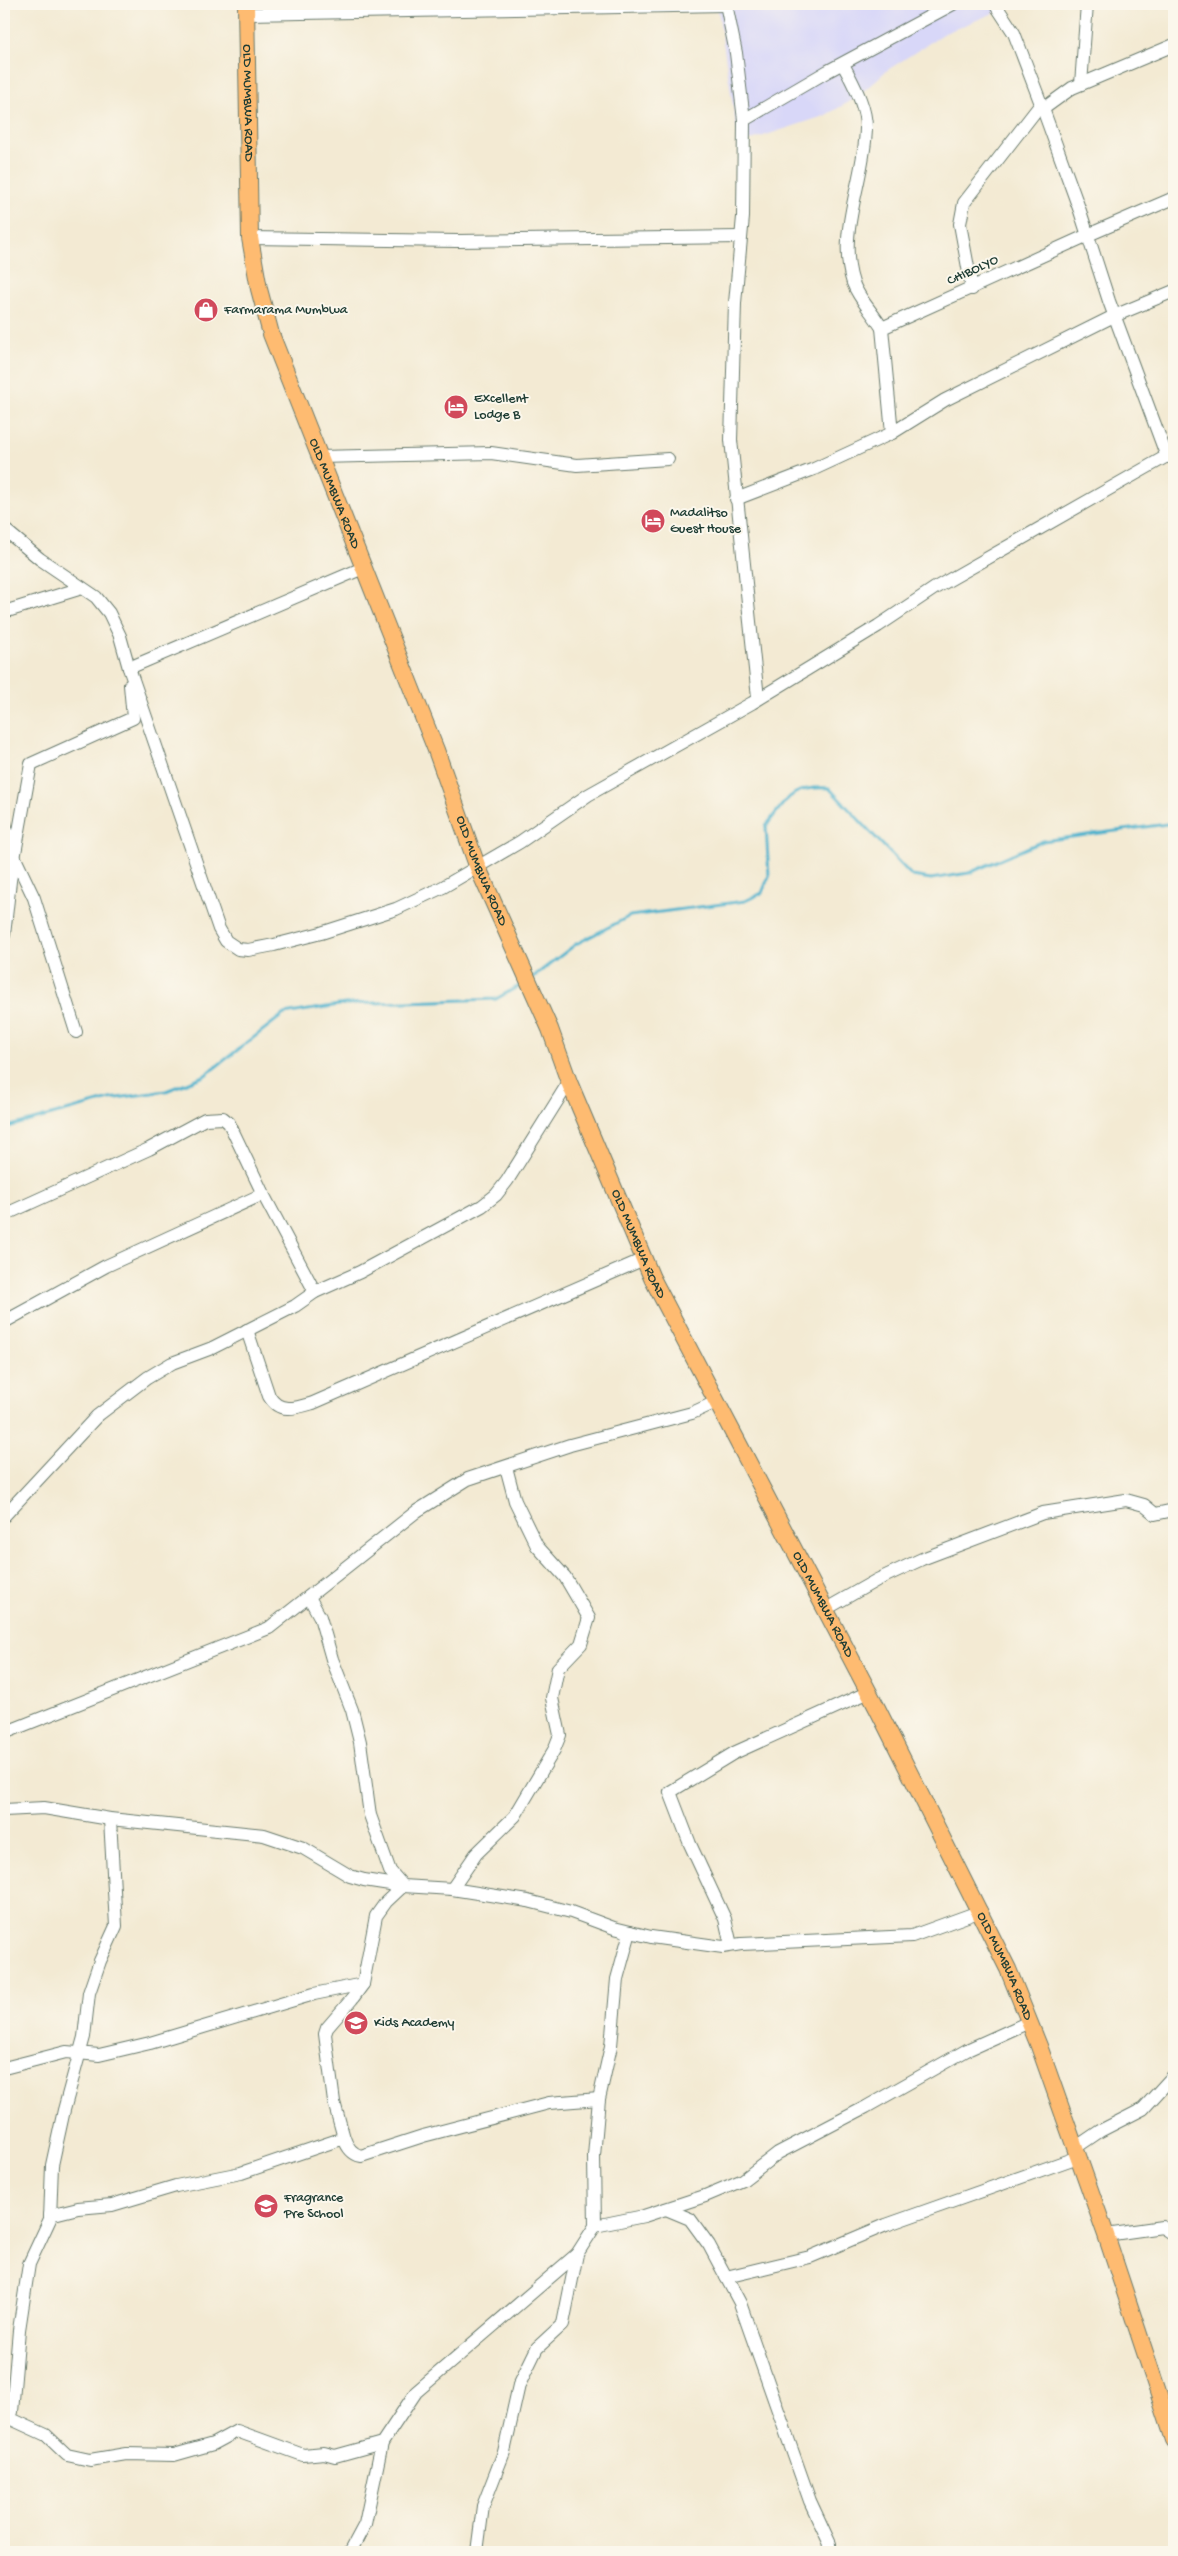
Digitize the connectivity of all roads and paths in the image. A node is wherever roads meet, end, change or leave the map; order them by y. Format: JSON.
{"nodes":[{"id":1,"x":726,"y":4,"type":"edge"},
{"id":2,"x":953,"y":4,"type":"edge"},
{"id":3,"x":995,"y":4,"type":"edge"},
{"id":4,"x":1087,"y":4,"type":"edge"},
{"id":5,"x":246,"y":9,"type":"edge"},
{"id":6,"x":1174,"y":45,"type":"edge"},
{"id":7,"x":843,"y":64,"type":"junction"},
{"id":8,"x":1081,"y":84,"type":"junction"},
{"id":9,"x":1042,"y":106,"type":"junction"},
{"id":10,"x":744,"y":120,"type":"junction"},
{"id":11,"x":1174,"y":198,"type":"edge"},
{"id":12,"x":1088,"y":235,"type":"junction"},
{"id":13,"x":742,"y":237,"type":"junction"},
{"id":14,"x":250,"y":238,"type":"junction"},
{"id":15,"x":972,"y":288,"type":"junction"},
{"id":16,"x":1174,"y":291,"type":"edge"},
{"id":17,"x":1114,"y":316,"type":"junction"},
{"id":18,"x":882,"y":328,"type":"junction"},
{"id":19,"x":892,"y":433,"type":"junction"},
{"id":20,"x":1171,"y":455,"type":"edge"},
{"id":21,"x":319,"y":456,"type":"junction"},
{"id":22,"x":668,"y":459,"type":"dead end"},
{"id":23,"x":736,"y":499,"type":"junction"},
{"id":24,"x":4,"y":529,"type":"edge"},
{"id":25,"x":363,"y":568,"type":"junction"},
{"id":26,"x":82,"y":588,"type":"junction"},
{"id":27,"x":4,"y":612,"type":"edge"},
{"id":28,"x":129,"y":668,"type":"junction"},
{"id":29,"x":758,"y":698,"type":"junction"},
{"id":30,"x":4,"y":821,"type":"edge"},
{"id":31,"x":14,"y":856,"type":"junction"},
{"id":32,"x":478,"y":868,"type":"junction"},
{"id":33,"x":4,"y":935,"type":"edge"},
{"id":34,"x":76,"y":1032,"type":"dead end"},
{"id":35,"x":569,"y":1082,"type":"junction"},
{"id":36,"x":263,"y":1194,"type":"junction"},
{"id":37,"x":4,"y":1215,"type":"edge"},
{"id":38,"x":644,"y":1259,"type":"junction"},
{"id":39,"x":315,"y":1292,"type":"junction"},
{"id":40,"x":4,"y":1322,"type":"edge"},
{"id":41,"x":247,"y":1330,"type":"junction"},
{"id":42,"x":716,"y":1402,"type":"junction"},
{"id":43,"x":506,"y":1467,"type":"junction"},
{"id":44,"x":1174,"y":1510,"type":"edge"},
{"id":45,"x":4,"y":1516,"type":"edge"},
{"id":46,"x":308,"y":1597,"type":"junction"},
{"id":47,"x":826,"y":1609,"type":"junction"},
{"id":48,"x":869,"y":1692,"type":"junction"},
{"id":49,"x":4,"y":1733,"type":"edge"},
{"id":50,"x":4,"y":1810,"type":"edge"},
{"id":51,"x":110,"y":1819,"type":"junction"},
{"id":52,"x":403,"y":1886,"type":"junction"},
{"id":53,"x":452,"y":1889,"type":"junction"},
{"id":54,"x":981,"y":1911,"type":"junction"},
{"id":55,"x":630,"y":1932,"type":"junction"},
{"id":56,"x":731,"y":1945,"type":"junction"},
{"id":57,"x":363,"y":1984,"type":"junction"},
{"id":58,"x":1029,"y":2022,"type":"junction"},
{"id":59,"x":80,"y":2055,"type":"junction"},
{"id":60,"x":4,"y":2068,"type":"edge"},
{"id":61,"x":1174,"y":2075,"type":"edge"},
{"id":62,"x":599,"y":2099,"type":"junction"},
{"id":63,"x":344,"y":2138,"type":"junction"},
{"id":64,"x":1076,"y":2152,"type":"junction"},
{"id":65,"x":666,"y":2209,"type":"junction"},
{"id":66,"x":50,"y":2215,"type":"junction"},
{"id":67,"x":595,"y":2226,"type":"junction"},
{"id":68,"x":1174,"y":2234,"type":"edge"},
{"id":69,"x":1106,"y":2235,"type":"junction"},
{"id":70,"x":577,"y":2254,"type":"junction"},
{"id":71,"x":726,"y":2277,"type":"junction"},
{"id":72,"x":7,"y":2418,"type":"edge"},
{"id":73,"x":1174,"y":2440,"type":"edge"},
{"id":74,"x":382,"y":2443,"type":"junction"},
{"id":75,"x":350,"y":2552,"type":"edge"},
{"id":76,"x":477,"y":2552,"type":"edge"},
{"id":77,"x":829,"y":2552,"type":"edge"}],
"edges":[{"from":1,"to":5,"type":"street"},
{"from":1,"to":10,"type":"street"},
{"from":2,"to":7,"type":"street"},
{"from":3,"to":9,"type":"street"},
{"from":4,"to":8,"type":"street"},
{"from":5,"to":14,"type":"main road","name":"OLD MUMBWA ROAD"},
{"from":6,"to":8,"type":"street"},
{"from":7,"to":10,"type":"street"},
{"from":7,"to":18,"type":"street"},
{"from":8,"to":9,"type":"street"},
{"from":9,"to":12,"type":"street"},
{"from":9,"to":15,"type":"street"},
{"from":10,"to":13,"type":"street"},
{"from":11,"to":12,"type":"street","name":"CHIBOLYO"},
{"from":12,"to":15,"type":"street","name":"CHIBOLYO"},
{"from":12,"to":17,"type":"street"},
{"from":13,"to":14,"type":"street"},
{"from":13,"to":23,"type":"street"},
{"from":14,"to":21,"type":"main road","name":"OLD MUMBWA ROAD"},
{"from":15,"to":18,"type":"street","name":"CHIBOLYO"},
{"from":16,"to":17,"type":"street"},
{"from":17,"to":19,"type":"street"},
{"from":17,"to":20,"type":"street"},
{"from":18,"to":19,"type":"street"},
{"from":19,"to":23,"type":"street"},
{"from":20,"to":29,"type":"street"},
{"from":21,"to":22,"type":"street"},
{"from":21,"to":25,"type":"main road","name":"OLD MUMBWA ROAD"},
{"from":23,"to":29,"type":"street"},
{"from":24,"to":26,"type":"street"},
{"from":25,"to":28,"type":"street"},
{"from":25,"to":32,"type":"main road","name":"OLD MUMBWA ROAD"},
{"from":26,"to":27,"type":"street"},
{"from":26,"to":28,"type":"street"},
{"from":28,"to":31,"type":"street"},
{"from":28,"to":32,"type":"street"},
{"from":29,"to":32,"type":"street"},
{"from":30,"to":31,"type":"street"},
{"from":31,"to":33,"type":"street"},
{"from":31,"to":34,"type":"street"},
{"from":32,"to":35,"type":"main road","name":"OLD MUMBWA ROAD"},
{"from":35,"to":38,"type":"main road","name":"OLD MUMBWA ROAD"},
{"from":35,"to":39,"type":"street"},
{"from":36,"to":37,"type":"street"},
{"from":36,"to":39,"type":"street"},
{"from":36,"to":40,"type":"street"},
{"from":38,"to":41,"type":"street"},
{"from":38,"to":42,"type":"main road","name":"OLD MUMBWA ROAD"},
{"from":39,"to":41,"type":"street"},
{"from":41,"to":45,"type":"street"},
{"from":42,"to":43,"type":"street"},
{"from":42,"to":47,"type":"main road","name":"OLD MUMBWA ROAD"},
{"from":43,"to":46,"type":"street"},
{"from":43,"to":53,"type":"street"},
{"from":44,"to":47,"type":"street"},
{"from":46,"to":49,"type":"street"},
{"from":46,"to":52,"type":"street"},
{"from":47,"to":48,"type":"main road","name":"OLD MUMBWA ROAD"},
{"from":48,"to":54,"type":"main road","name":"OLD MUMBWA ROAD"},
{"from":48,"to":56,"type":"street"},
{"from":50,"to":51,"type":"street"},
{"from":51,"to":52,"type":"street"},
{"from":51,"to":59,"type":"street"},
{"from":52,"to":53,"type":"street"},
{"from":52,"to":57,"type":"street"},
{"from":53,"to":55,"type":"street"},
{"from":54,"to":56,"type":"street"},
{"from":54,"to":58,"type":"main road","name":"OLD MUMBWA ROAD"},
{"from":55,"to":56,"type":"street"},
{"from":55,"to":62,"type":"street"},
{"from":57,"to":59,"type":"street"},
{"from":57,"to":63,"type":"street"},
{"from":58,"to":64,"type":"main road","name":"OLD MUMBWA ROAD"},
{"from":58,"to":65,"type":"street"},
{"from":59,"to":60,"type":"street"},
{"from":59,"to":66,"type":"street"},
{"from":61,"to":64,"type":"street"},
{"from":62,"to":63,"type":"street"},
{"from":62,"to":67,"type":"street"},
{"from":63,"to":66,"type":"street"},
{"from":64,"to":69,"type":"main road","name":"OLD MUMBWA ROAD"},
{"from":64,"to":71,"type":"street"},
{"from":65,"to":67,"type":"street"},
{"from":65,"to":71,"type":"street"},
{"from":66,"to":72,"type":"street"},
{"from":67,"to":70,"type":"street"},
{"from":68,"to":69,"type":"street"},
{"from":69,"to":73,"type":"main road","name":"OLD MUMBWA ROAD"},
{"from":70,"to":74,"type":"street"},
{"from":70,"to":76,"type":"street"},
{"from":71,"to":77,"type":"street"},
{"from":72,"to":74,"type":"street"},
{"from":74,"to":75,"type":"street"}]}
